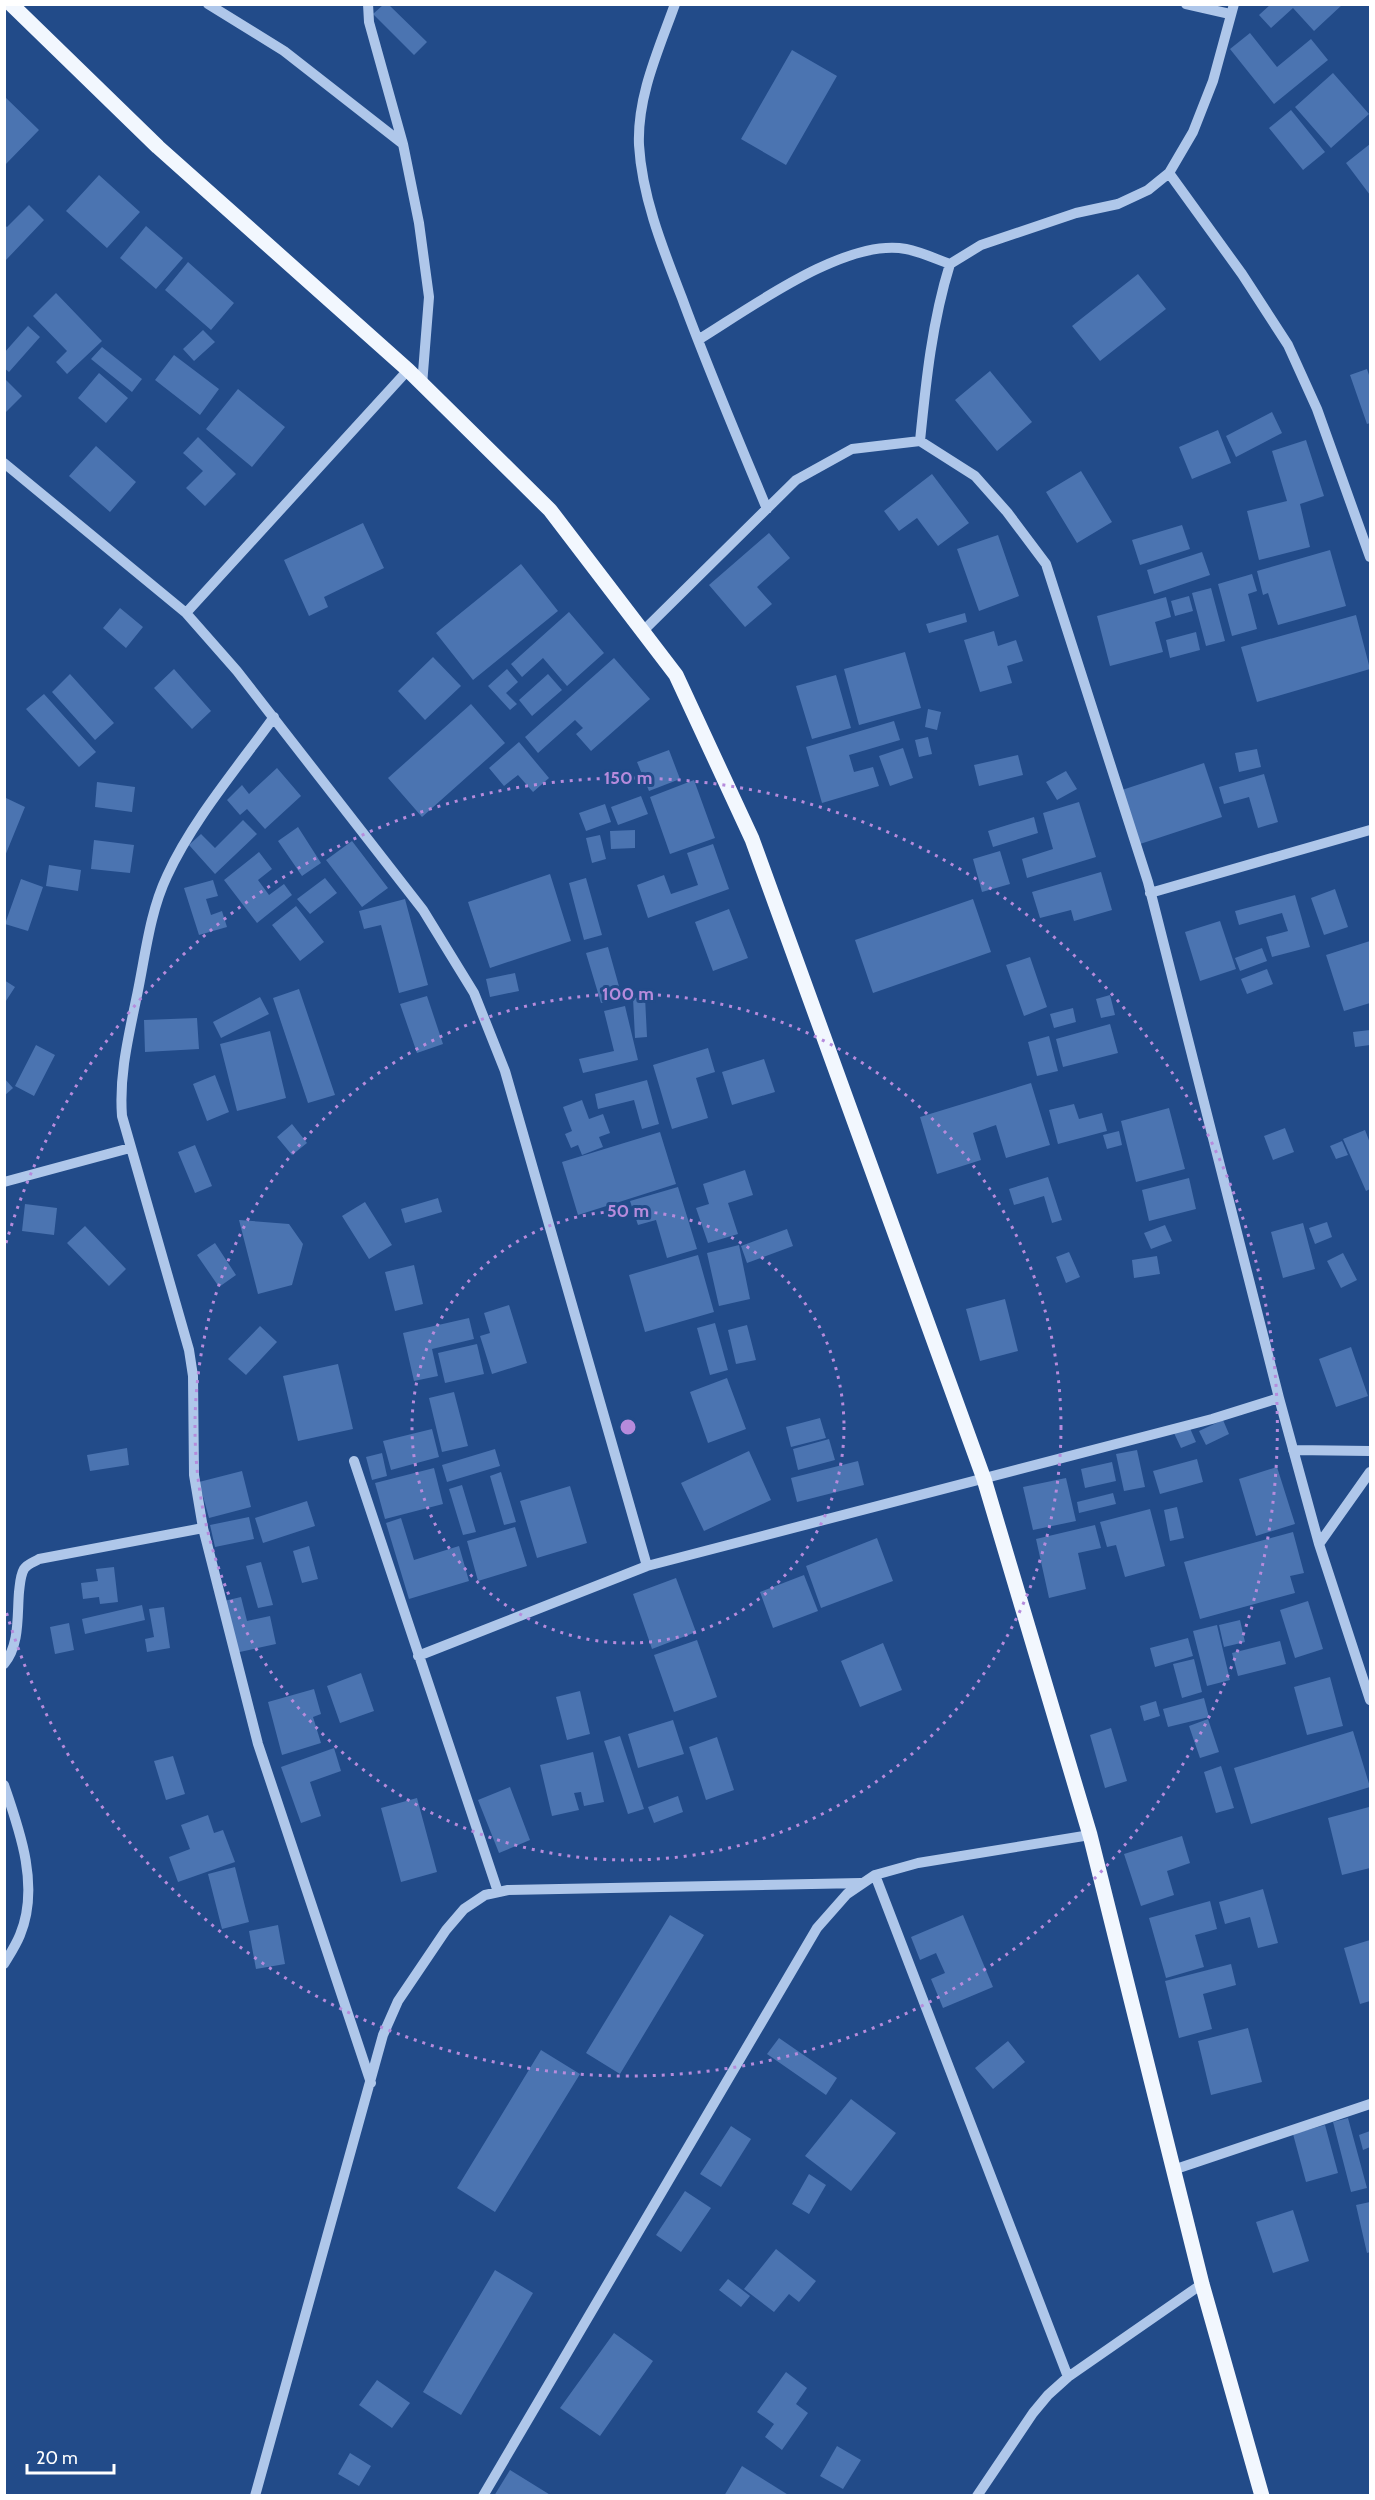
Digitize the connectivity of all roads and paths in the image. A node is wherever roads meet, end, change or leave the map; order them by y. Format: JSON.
{"nodes":[{"id":1,"x":11,"y":4,"type":"edge"},
{"id":2,"x":208,"y":4,"type":"edge"},
{"id":3,"x":368,"y":4,"type":"edge"},
{"id":4,"x":675,"y":4,"type":"edge"},
{"id":5,"x":1186,"y":4,"type":"edge"},
{"id":6,"x":1232,"y":9,"type":"edge"},
{"id":7,"x":403,"y":144,"type":"junction"},
{"id":8,"x":1169,"y":173,"type":"junction"},
{"id":9,"x":951,"y":264,"type":"junction"},
{"id":10,"x":698,"y":340,"type":"junction"},
{"id":11,"x":408,"y":370,"type":"junction"},
{"id":12,"x":422,"y":385,"type":"junction"},
{"id":13,"x":920,"y":441,"type":"junction"},
{"id":14,"x":4,"y":463,"type":"edge"},
{"id":15,"x":767,"y":509,"type":"junction"},
{"id":16,"x":1371,"y":557,"type":"edge"},
{"id":17,"x":186,"y":613,"type":"junction"},
{"id":18,"x":642,"y":632,"type":"junction"},
{"id":19,"x":274,"y":717,"type":"junction"},
{"id":20,"x":1371,"y":830,"type":"edge"},
{"id":21,"x":1150,"y":893,"type":"junction"},
{"id":22,"x":130,"y":1148,"type":"junction"},
{"id":23,"x":4,"y":1182,"type":"edge"},
{"id":24,"x":1279,"y":1398,"type":"junction"},
{"id":25,"x":1293,"y":1450,"type":"junction"},
{"id":26,"x":1371,"y":1451,"type":"edge"},
{"id":27,"x":354,"y":1461,"type":"dead end"},
{"id":28,"x":1371,"y":1472,"type":"edge"},
{"id":29,"x":984,"y":1479,"type":"junction"},
{"id":30,"x":203,"y":1528,"type":"junction"},
{"id":31,"x":1319,"y":1544,"type":"junction"},
{"id":32,"x":647,"y":1566,"type":"junction"},
{"id":33,"x":418,"y":1656,"type":"junction"},
{"id":34,"x":4,"y":1664,"type":"edge"},
{"id":35,"x":1371,"y":1700,"type":"edge"},
{"id":36,"x":4,"y":1785,"type":"edge"},
{"id":37,"x":1090,"y":1835,"type":"junction"},
{"id":38,"x":875,"y":1875,"type":"junction"},
{"id":39,"x":861,"y":1883,"type":"junction"},
{"id":40,"x":498,"y":1892,"type":"junction"},
{"id":41,"x":4,"y":1964,"type":"edge"},
{"id":42,"x":371,"y":2083,"type":"junction"},
{"id":43,"x":1371,"y":2104,"type":"edge"},
{"id":44,"x":1173,"y":2170,"type":"junction"},
{"id":45,"x":1202,"y":2284,"type":"junction"},
{"id":46,"x":1068,"y":2377,"type":"junction"},
{"id":47,"x":255,"y":2496,"type":"edge"},
{"id":48,"x":483,"y":2496,"type":"edge"},
{"id":49,"x":977,"y":2496,"type":"edge"},
{"id":50,"x":1262,"y":2496,"type":"edge"}],
"edges":[{"from":1,"to":11,"type":"main road"},
{"from":2,"to":7,"type":"street"},
{"from":3,"to":7,"type":"street"},
{"from":4,"to":10,"type":"street"},
{"from":5,"to":6,"type":"street"},
{"from":6,"to":8,"type":"street"},
{"from":7,"to":12,"type":"street"},
{"from":8,"to":9,"type":"street"},
{"from":8,"to":16,"type":"street"},
{"from":9,"to":10,"type":"street"},
{"from":9,"to":13,"type":"street"},
{"from":10,"to":15,"type":"street"},
{"from":11,"to":12,"type":"main road"},
{"from":11,"to":17,"type":"street"},
{"from":12,"to":18,"type":"main road"},
{"from":13,"to":15,"type":"street"},
{"from":13,"to":21,"type":"street"},
{"from":14,"to":17,"type":"street"},
{"from":15,"to":18,"type":"street"},
{"from":17,"to":19,"type":"street"},
{"from":18,"to":29,"type":"main road"},
{"from":19,"to":22,"type":"street"},
{"from":19,"to":32,"type":"street"},
{"from":20,"to":21,"type":"street"},
{"from":21,"to":24,"type":"street"},
{"from":22,"to":23,"type":"street"},
{"from":22,"to":30,"type":"street"},
{"from":24,"to":25,"type":"street"},
{"from":24,"to":29,"type":"street"},
{"from":25,"to":26,"type":"street"},
{"from":25,"to":31,"type":"street"},
{"from":27,"to":33,"type":"street"},
{"from":28,"to":31,"type":"street"},
{"from":29,"to":32,"type":"street"},
{"from":29,"to":37,"type":"main road"},
{"from":30,"to":34,"type":"street"},
{"from":30,"to":42,"type":"street"},
{"from":31,"to":35,"type":"street"},
{"from":32,"to":33,"type":"street"},
{"from":33,"to":40,"type":"street"},
{"from":36,"to":41,"type":"street"},
{"from":37,"to":38,"type":"street"},
{"from":37,"to":44,"type":"main road"},
{"from":38,"to":39,"type":"street"},
{"from":38,"to":46,"type":"street"},
{"from":39,"to":40,"type":"street"},
{"from":39,"to":48,"type":"street"},
{"from":40,"to":42,"type":"street"},
{"from":42,"to":47,"type":"street"},
{"from":43,"to":44,"type":"street"},
{"from":44,"to":45,"type":"main road"},
{"from":45,"to":46,"type":"street"},
{"from":45,"to":50,"type":"main road"},
{"from":46,"to":49,"type":"street"}]}
